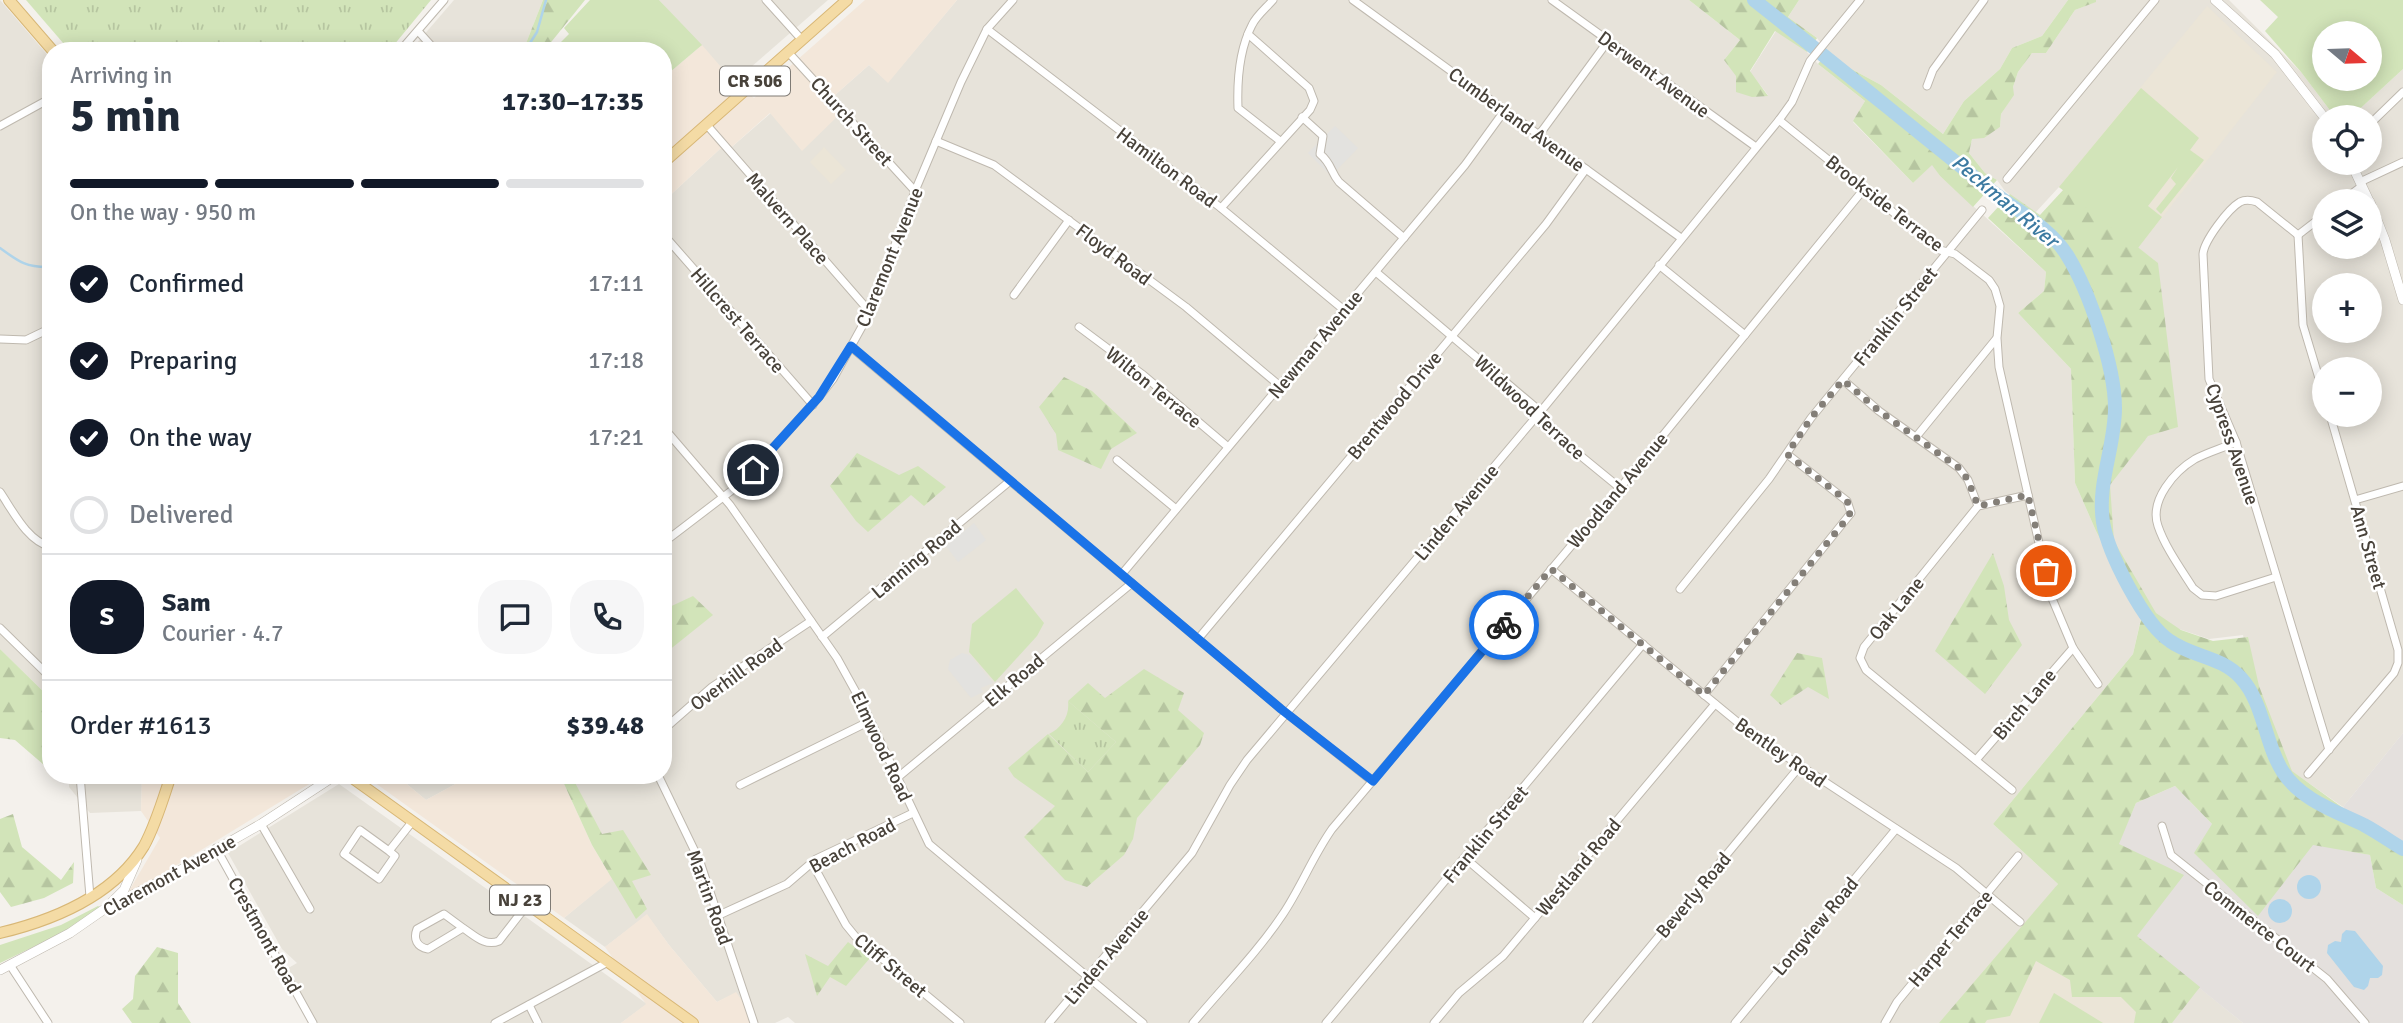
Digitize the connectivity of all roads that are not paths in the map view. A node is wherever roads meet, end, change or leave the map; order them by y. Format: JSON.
{"nodes":[{"id":1,"x":9,"y":0,"type":"edge"},
{"id":2,"x":444,"y":0,"type":"edge"},
{"id":3,"x":766,"y":0,"type":"edge"},
{"id":4,"x":847,"y":0,"type":"edge"},
{"id":5,"x":1013,"y":0,"type":"edge"},
{"id":6,"x":1273,"y":0,"type":"edge"},
{"id":7,"x":1353,"y":0,"type":"edge"},
{"id":8,"x":1552,"y":0,"type":"edge"},
{"id":9,"x":1860,"y":0,"type":"edge"},
{"id":10,"x":1984,"y":0,"type":"edge"},
{"id":11,"x":2155,"y":0,"type":"edge"},
{"id":12,"x":2215,"y":0,"type":"edge"},
{"id":13,"x":987,"y":29,"type":"junction"},
{"id":14,"x":418,"y":32,"type":"junction"},
{"id":15,"x":1248,"y":34,"type":"junction"},
{"id":16,"x":802,"y":40,"type":"junction"},
{"id":17,"x":1608,"y":41,"type":"junction"},
{"id":18,"x":45,"y":42,"type":"edge"},
{"id":19,"x":409,"y":42,"type":"edge"},
{"id":20,"x":427,"y":42,"type":"edge"},
{"id":21,"x":788,"y":52,"type":"junction"},
{"id":22,"x":1927,"y":86,"type":"dead end"},
{"id":23,"x":2403,"y":92,"type":"edge"},
{"id":24,"x":42,"y":103,"type":"edge"},
{"id":25,"x":2315,"y":105,"type":"edge"},
{"id":26,"x":1505,"y":110,"type":"junction"},
{"id":27,"x":2382,"y":112,"type":"edge"},
{"id":28,"x":1302,"y":117,"type":"junction"},
{"id":29,"x":1779,"y":120,"type":"junction"},
{"id":30,"x":706,"y":124,"type":"junction"},
{"id":31,"x":0,"y":127,"type":"edge"},
{"id":32,"x":1539,"y":135,"type":"junction"},
{"id":33,"x":936,"y":141,"type":"junction"},
{"id":34,"x":1280,"y":141,"type":"junction"},
{"id":35,"x":1756,"y":147,"type":"junction"},
{"id":36,"x":672,"y":155,"type":"edge"},
{"id":37,"x":2403,"y":162,"type":"edge"},
{"id":38,"x":1586,"y":169,"type":"junction"},
{"id":39,"x":2357,"y":175,"type":"edge"},
{"id":40,"x":2007,"y":179,"type":"dead end"},
{"id":41,"x":2361,"y":184,"type":"junction"},
{"id":42,"x":1864,"y":189,"type":"junction"},
{"id":43,"x":2355,"y":189,"type":"edge"},
{"id":44,"x":2363,"y":189,"type":"edge"},
{"id":45,"x":915,"y":191,"type":"junction"},
{"id":46,"x":1221,"y":208,"type":"junction"},
{"id":47,"x":1982,"y":210,"type":"dead end"},
{"id":48,"x":1069,"y":220,"type":"junction"},
{"id":49,"x":2312,"y":224,"type":"edge"},
{"id":50,"x":2382,"y":233,"type":"edge"},
{"id":51,"x":2298,"y":235,"type":"junction"},
{"id":52,"x":1404,"y":238,"type":"junction"},
{"id":53,"x":1681,"y":238,"type":"junction"},
{"id":54,"x":672,"y":244,"type":"edge"},
{"id":55,"x":1947,"y":252,"type":"junction"},
{"id":56,"x":1659,"y":265,"type":"junction"},
{"id":57,"x":1376,"y":272,"type":"junction"},
{"id":58,"x":1014,"y":295,"type":"dead end"},
{"id":59,"x":2403,"y":300,"type":"edge"},
{"id":60,"x":1344,"y":310,"type":"junction"},
{"id":61,"x":870,"y":312,"type":"junction"},
{"id":62,"x":1079,"y":327,"type":"dead end"},
{"id":63,"x":42,"y":332,"type":"edge"},
{"id":64,"x":1745,"y":335,"type":"junction"},
{"id":65,"x":1452,"y":336,"type":"junction"},
{"id":66,"x":1997,"y":338,"type":"junction"},
{"id":67,"x":0,"y":339,"type":"edge"},
{"id":68,"x":851,"y":346,"type":"junction"},
{"id":69,"x":2312,"y":357,"type":"edge"},
{"id":70,"x":1843,"y":380,"type":"junction"},
{"id":71,"x":1280,"y":386,"type":"junction"},
{"id":72,"x":813,"y":405,"type":"junction"},
{"id":73,"x":1538,"y":415,"type":"junction"},
{"id":74,"x":2334,"y":427,"type":"edge"},
{"id":75,"x":1916,"y":437,"type":"junction"},
{"id":76,"x":672,"y":438,"type":"edge"},
{"id":77,"x":2236,"y":442,"type":"junction"},
{"id":78,"x":1228,"y":447,"type":"junction"},
{"id":79,"x":1787,"y":454,"type":"junction"},
{"id":80,"x":1116,"y":460,"type":"dead end"},
{"id":81,"x":1010,"y":481,"type":"junction"},
{"id":82,"x":2403,"y":486,"type":"edge"},
{"id":83,"x":1620,"y":488,"type":"junction"},
{"id":84,"x":0,"y":492,"type":"edge"},
{"id":85,"x":2028,"y":495,"type":"junction"},
{"id":86,"x":723,"y":497,"type":"junction"},
{"id":87,"x":2355,"y":500,"type":"junction"},
{"id":88,"x":1978,"y":506,"type":"junction"},
{"id":89,"x":1176,"y":509,"type":"junction"},
{"id":90,"x":672,"y":536,"type":"edge"},
{"id":91,"x":42,"y":544,"type":"edge"},
{"id":92,"x":1551,"y":569,"type":"junction"},
{"id":93,"x":1122,"y":574,"type":"junction"},
{"id":94,"x":2276,"y":578,"type":"junction"},
{"id":95,"x":1132,"y":583,"type":"junction"},
{"id":96,"x":1680,"y":589,"type":"dead end"},
{"id":97,"x":811,"y":621,"type":"junction"},
{"id":98,"x":0,"y":628,"type":"edge"},
{"id":99,"x":822,"y":637,"type":"junction"},
{"id":100,"x":1198,"y":639,"type":"junction"},
{"id":101,"x":1643,"y":645,"type":"junction"},
{"id":102,"x":2073,"y":648,"type":"junction"},
{"id":103,"x":42,"y":669,"type":"edge"},
{"id":104,"x":2098,"y":684,"type":"dead end"},
{"id":105,"x":1704,"y":695,"type":"junction"},
{"id":106,"x":1715,"y":704,"type":"junction"},
{"id":107,"x":1286,"y":713,"type":"junction"},
{"id":108,"x":870,"y":721,"type":"junction"},
{"id":109,"x":672,"y":722,"type":"edge"},
{"id":110,"x":2329,"y":750,"type":"junction"},
{"id":111,"x":1976,"y":760,"type":"junction"},
{"id":112,"x":1800,"y":766,"type":"junction"},
{"id":113,"x":2308,"y":774,"type":"dead end"},
{"id":114,"x":897,"y":778,"type":"junction"},
{"id":115,"x":1373,"y":781,"type":"junction"},
{"id":116,"x":81,"y":784,"type":"edge"},
{"id":117,"x":168,"y":784,"type":"edge"},
{"id":118,"x":322,"y":784,"type":"edge"},
{"id":119,"x":360,"y":784,"type":"edge"},
{"id":120,"x":662,"y":784,"type":"edge"},
{"id":121,"x":740,"y":785,"type":"dead end"},
{"id":122,"x":2012,"y":790,"type":"dead end"},
{"id":123,"x":913,"y":813,"type":"junction"},
{"id":124,"x":412,"y":822,"type":"junction"},
{"id":125,"x":261,"y":824,"type":"junction"},
{"id":126,"x":2162,"y":826,"type":"dead end"},
{"id":127,"x":1896,"y":829,"type":"junction"},
{"id":128,"x":144,"y":844,"type":"junction"},
{"id":129,"x":216,"y":848,"type":"junction"},
{"id":130,"x":389,"y":851,"type":"junction"},
{"id":131,"x":2018,"y":856,"type":"dead end"},
{"id":132,"x":1465,"y":858,"type":"junction"},
{"id":133,"x":812,"y":863,"type":"junction"},
{"id":134,"x":1986,"y":894,"type":"junction"},
{"id":135,"x":90,"y":897,"type":"junction"},
{"id":136,"x":527,"y":905,"type":"junction"},
{"id":137,"x":106,"y":908,"type":"junction"},
{"id":138,"x":310,"y":909,"type":"dead end"},
{"id":139,"x":717,"y":916,"type":"junction"},
{"id":140,"x":1535,"y":918,"type":"junction"},
{"id":141,"x":2020,"y":922,"type":"dead end"},
{"id":142,"x":463,"y":928,"type":"junction"},
{"id":143,"x":0,"y":933,"type":"edge"},
{"id":144,"x":608,"y":962,"type":"junction"},
{"id":145,"x":10,"y":965,"type":"junction"},
{"id":146,"x":0,"y":970,"type":"edge"},
{"id":147,"x":1088,"y":977,"type":"junction"},
{"id":148,"x":529,"y":1005,"type":"junction"},
{"id":149,"x":1887,"y":1022,"type":"edge"},
{"id":150,"x":48,"y":1023,"type":"edge"},
{"id":151,"x":313,"y":1023,"type":"edge"},
{"id":152,"x":495,"y":1023,"type":"edge"},
{"id":153,"x":538,"y":1023,"type":"edge"},
{"id":154,"x":693,"y":1023,"type":"edge"},
{"id":155,"x":754,"y":1023,"type":"edge"},
{"id":156,"x":960,"y":1023,"type":"edge"},
{"id":157,"x":1049,"y":1023,"type":"edge"},
{"id":158,"x":1143,"y":1023,"type":"edge"},
{"id":159,"x":1193,"y":1023,"type":"edge"},
{"id":160,"x":1326,"y":1023,"type":"edge"},
{"id":161,"x":1434,"y":1023,"type":"edge"},
{"id":162,"x":1587,"y":1023,"type":"edge"},
{"id":163,"x":1734,"y":1023,"type":"edge"},
{"id":164,"x":2365,"y":1023,"type":"edge"}],
"edges":[{"from":1,"to":18,"type":"main road"},
{"from":2,"to":14,"type":"street"},
{"from":3,"to":16,"type":"street"},
{"from":4,"to":16,"type":"main road","number":"CR 506"},
{"from":5,"to":13,"type":"street","name":"Claremont Avenue"},
{"from":6,"to":15,"type":"street"},
{"from":7,"to":26,"type":"street","name":"Cumberland Avenue"},
{"from":8,"to":17,"type":"street","name":"Derwent Avenue"},
{"from":9,"to":29,"type":"street","name":"Linden Avenue"},
{"from":10,"to":22,"type":"street"},
{"from":11,"to":40,"type":"street"},
{"from":12,"to":25,"type":"street"},
{"from":13,"to":33,"type":"street","name":"Claremont Avenue"},
{"from":13,"to":46,"type":"street","name":"Hamilton Road"},
{"from":14,"to":19,"type":"street"},
{"from":14,"to":20,"type":"street"},
{"from":15,"to":28,"type":"street"},
{"from":15,"to":34,"type":"street"},
{"from":16,"to":21,"type":"main road","number":"CR 506"},
{"from":17,"to":32,"type":"street"},
{"from":17,"to":35,"type":"street","name":"Derwent Avenue"},
{"from":21,"to":30,"type":"main road","number":"CR 506"},
{"from":21,"to":45,"type":"street","name":"Church Street"},
{"from":23,"to":27,"type":"street"},
{"from":24,"to":31,"type":"street"},
{"from":26,"to":32,"type":"street","name":"Cumberland Avenue"},
{"from":26,"to":52,"type":"street","name":"Newman Avenue"},
{"from":28,"to":34,"type":"street"},
{"from":28,"to":52,"type":"street"},
{"from":29,"to":35,"type":"street","name":"Linden Avenue"},
{"from":29,"to":42,"type":"street","name":"Brookside Terrace"},
{"from":30,"to":36,"type":"main road","number":"CR 506"},
{"from":30,"to":61,"type":"street","name":"Malvern Place"},
{"from":32,"to":38,"type":"street","name":"Cumberland Avenue"},
{"from":33,"to":45,"type":"street","name":"Claremont Avenue"},
{"from":33,"to":48,"type":"street","name":"Floyd Road"},
{"from":34,"to":46,"type":"street"},
{"from":35,"to":53,"type":"street","name":"Linden Avenue"},
{"from":37,"to":41,"type":"street"},
{"from":38,"to":53,"type":"street","name":"Cumberland Avenue"},
{"from":38,"to":65,"type":"street","name":"Brentwood Drive"},
{"from":39,"to":41,"type":"street"},
{"from":41,"to":43,"type":"street"},
{"from":41,"to":44,"type":"street"},
{"from":42,"to":55,"type":"street","name":"Brookside Terrace"},
{"from":42,"to":64,"type":"street","name":"Woodland Avenue"},
{"from":45,"to":61,"type":"street","name":"Claremont Avenue"},
{"from":46,"to":60,"type":"street","name":"Hamilton Road"},
{"from":47,"to":55,"type":"street","name":"Franklin Street"},
{"from":48,"to":58,"type":"street"},
{"from":48,"to":71,"type":"street","name":"Floyd Road"},
{"from":49,"to":51,"type":"street"},
{"from":50,"to":59,"type":"street"},
{"from":51,"to":69,"type":"street"},
{"from":51,"to":77,"type":"street","name":"Cypress Avenue"},
{"from":52,"to":57,"type":"street","name":"Newman Avenue"},
{"from":53,"to":56,"type":"street","name":"Linden Avenue"},
{"from":54,"to":72,"type":"street","name":"Hillcrest Terrace"},
{"from":55,"to":66,"type":"street","name":"Brookside Terrace"},
{"from":55,"to":70,"type":"street","name":"Franklin Street"},
{"from":56,"to":64,"type":"street"},
{"from":56,"to":73,"type":"street","name":"Linden Avenue"},
{"from":57,"to":60,"type":"street","name":"Newman Avenue"},
{"from":57,"to":65,"type":"street","name":"Wildwood Terrace"},
{"from":60,"to":71,"type":"street","name":"Newman Avenue"},
{"from":61,"to":68,"type":"street","name":"Claremont Avenue"},
{"from":62,"to":78,"type":"street","name":"Wilton Terrace"},
{"from":63,"to":67,"type":"street"},
{"from":64,"to":83,"type":"street","name":"Woodland Avenue"},
{"from":65,"to":73,"type":"street","name":"Wildwood Terrace"},
{"from":65,"to":100,"type":"street","name":"Brentwood Drive"},
{"from":66,"to":75,"type":"street"},
{"from":66,"to":85,"type":"street","name":"Brookside Terrace"},
{"from":68,"to":72,"type":"street","name":"Claremont Avenue"},
{"from":68,"to":81,"type":"street"},
{"from":70,"to":75,"type":"street"},
{"from":70,"to":79,"type":"street","name":"Franklin Street"},
{"from":71,"to":78,"type":"street","name":"Newman Avenue"},
{"from":72,"to":86,"type":"street","name":"Claremont Avenue"},
{"from":73,"to":83,"type":"street","name":"Wildwood Terrace"},
{"from":73,"to":107,"type":"street","name":"Linden Avenue"},
{"from":74,"to":87,"type":"street","name":"Ann Street"},
{"from":75,"to":88,"type":"street"},
{"from":76,"to":86,"type":"street","name":"Elmwood Road"},
{"from":77,"to":94,"type":"street","name":"Cypress Avenue"},
{"from":77,"to":94,"type":"street"},
{"from":78,"to":89,"type":"street","name":"Newman Avenue"},
{"from":79,"to":96,"type":"street","name":"Franklin Street"},
{"from":79,"to":105,"type":"street"},
{"from":80,"to":89,"type":"street"},
{"from":81,"to":93,"type":"street"},
{"from":81,"to":99,"type":"street","name":"Lanning Road"},
{"from":82,"to":87,"type":"street"},
{"from":83,"to":92,"type":"street","name":"Woodland Avenue"},
{"from":84,"to":91,"type":"street"},
{"from":85,"to":88,"type":"street"},
{"from":85,"to":102,"type":"street","name":"Brookside Terrace"},
{"from":86,"to":90,"type":"street","name":"Claremont Avenue"},
{"from":86,"to":97,"type":"street","name":"Elmwood Road"},
{"from":87,"to":110,"type":"street","name":"Ann Street"},
{"from":88,"to":111,"type":"street","name":"Oak Lane"},
{"from":89,"to":93,"type":"street","name":"Newman Avenue"},
{"from":92,"to":101,"type":"street","name":"Bentley Road"},
{"from":92,"to":115,"type":"street","name":"Woodland Avenue"},
{"from":93,"to":95,"type":"street"},
{"from":94,"to":110,"type":"street","name":"Cypress Avenue"},
{"from":95,"to":100,"type":"street"},
{"from":95,"to":114,"type":"street","name":"Elk Road"},
{"from":97,"to":99,"type":"street","name":"Elmwood Road"},
{"from":97,"to":109,"type":"street","name":"Overhill Road"},
{"from":98,"to":103,"type":"street"},
{"from":99,"to":108,"type":"street","name":"Elmwood Road"},
{"from":100,"to":107,"type":"street"},
{"from":101,"to":105,"type":"street","name":"Bentley Road"},
{"from":101,"to":132,"type":"street","name":"Franklin Street"},
{"from":102,"to":104,"type":"street","name":"Brookside Terrace"},
{"from":102,"to":111,"type":"street","name":"Birch Lane"},
{"from":105,"to":106,"type":"street","name":"Bentley Road"},
{"from":106,"to":112,"type":"street","name":"Bentley Road"},
{"from":106,"to":140,"type":"street","name":"Westland Road"},
{"from":107,"to":115,"type":"street"},
{"from":107,"to":147,"type":"street","name":"Linden Avenue"},
{"from":108,"to":114,"type":"street","name":"Elmwood Road"},
{"from":108,"to":121,"type":"street"},
{"from":110,"to":113,"type":"street","name":"Ann Street"},
{"from":111,"to":122,"type":"street","name":"Oak Lane"},
{"from":112,"to":127,"type":"street","name":"Bentley Road"},
{"from":112,"to":162,"type":"street","name":"Beverly Road"},
{"from":114,"to":123,"type":"street","name":"Elmwood Road"},
{"from":115,"to":159,"type":"street","name":"Woodland Avenue"},
{"from":116,"to":135,"type":"street"},
{"from":117,"to":128,"type":"main road"},
{"from":118,"to":125,"type":"street","name":"Claremont Avenue"},
{"from":119,"to":124,"type":"main road","number":"NJ 23"},
{"from":120,"to":139,"type":"street","name":"Martin Road"},
{"from":123,"to":133,"type":"street","name":"Beach Road"},
{"from":123,"to":147,"type":"street","name":"Elmwood Road"},
{"from":124,"to":130,"type":"street"},
{"from":124,"to":136,"type":"main road","number":"NJ 23"},
{"from":125,"to":129,"type":"street","name":"Claremont Avenue"},
{"from":125,"to":138,"type":"street"},
{"from":126,"to":164,"type":"street","name":"Commerce Court"},
{"from":127,"to":134,"type":"street","name":"Bentley Road"},
{"from":127,"to":163,"type":"street","name":"Longview Road"},
{"from":128,"to":135,"type":"main road"},
{"from":128,"to":137,"type":"street"},
{"from":129,"to":137,"type":"street","name":"Claremont Avenue"},
{"from":129,"to":151,"type":"street","name":"Crestmont Road"},
{"from":130,"to":130,"type":"street"},
{"from":131,"to":134,"type":"street","name":"Harper Terrace"},
{"from":132,"to":140,"type":"street"},
{"from":132,"to":160,"type":"street","name":"Franklin Street"},
{"from":133,"to":139,"type":"street","name":"Beach Road"},
{"from":133,"to":156,"type":"street","name":"Cliff Street"},
{"from":134,"to":141,"type":"street","name":"Bentley Road"},
{"from":134,"to":149,"type":"street","name":"Harper Terrace"},
{"from":135,"to":143,"type":"main road"},
{"from":136,"to":142,"type":"street"},
{"from":136,"to":144,"type":"main road","number":"NJ 23"},
{"from":137,"to":145,"type":"street","name":"Claremont Avenue"},
{"from":139,"to":155,"type":"street","name":"Martin Road"},
{"from":140,"to":161,"type":"street","name":"Westland Road"},
{"from":142,"to":142,"type":"street"},
{"from":144,"to":148,"type":"street"},
{"from":144,"to":154,"type":"main road","number":"NJ 23"},
{"from":145,"to":146,"type":"street","name":"Claremont Avenue"},
{"from":145,"to":150,"type":"street"},
{"from":147,"to":157,"type":"street","name":"Linden Avenue"},
{"from":147,"to":158,"type":"street","name":"Elmwood Road"},
{"from":148,"to":152,"type":"street"},
{"from":148,"to":153,"type":"street"}]}
